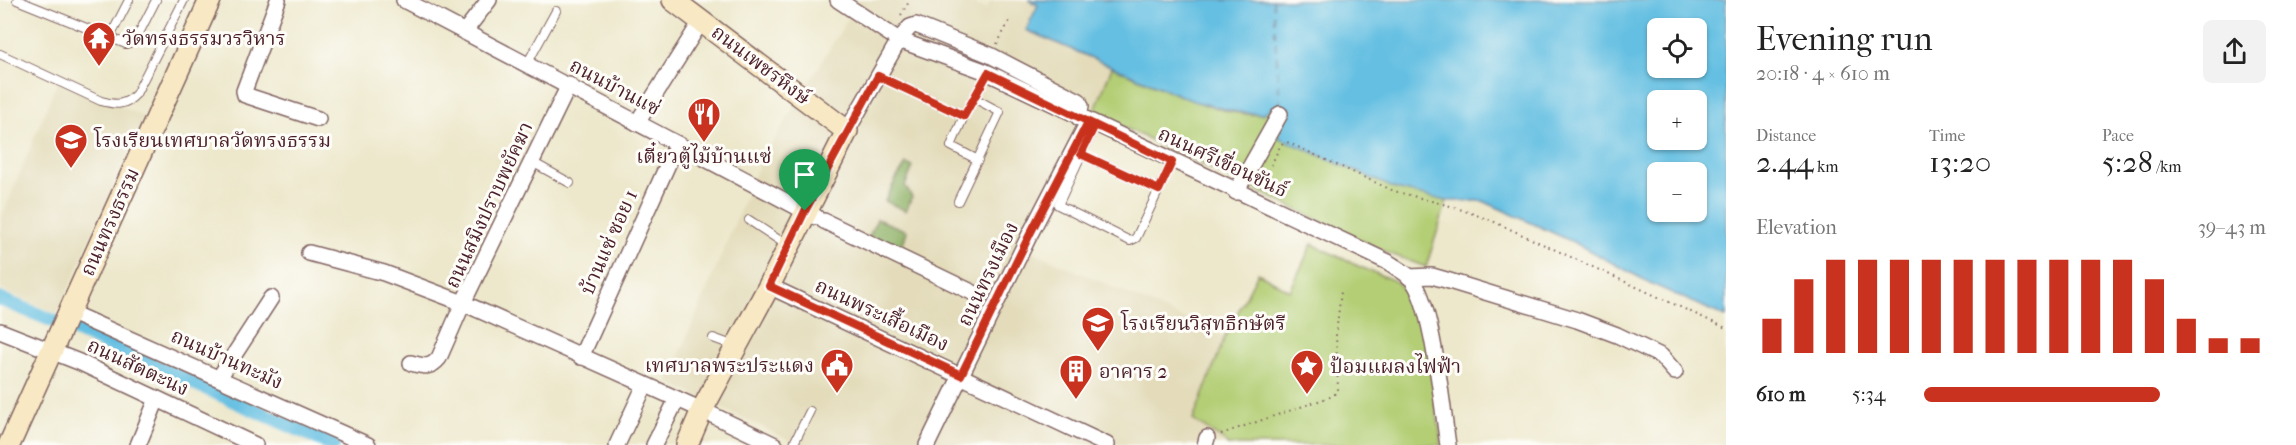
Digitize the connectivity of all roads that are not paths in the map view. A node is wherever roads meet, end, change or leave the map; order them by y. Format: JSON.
{"nodes":[{"id":1,"x":17,"y":0,"type":"edge"},
{"id":2,"x":129,"y":0,"type":"edge"},
{"id":3,"x":156,"y":0,"type":"edge"},
{"id":4,"x":184,"y":0,"type":"edge"},
{"id":5,"x":210,"y":0,"type":"edge"},
{"id":6,"x":278,"y":0,"type":"edge"},
{"id":7,"x":404,"y":0,"type":"edge"},
{"id":8,"x":489,"y":0,"type":"edge"},
{"id":9,"x":673,"y":0,"type":"edge"},
{"id":10,"x":838,"y":0,"type":"edge"},
{"id":11,"x":857,"y":7,"type":"edge"},
{"id":12,"x":556,"y":11,"type":"dead end"},
{"id":13,"x":702,"y":20,"type":"junction"},
{"id":14,"x":465,"y":31,"type":"junction"},
{"id":15,"x":110,"y":37,"type":"junction"},
{"id":16,"x":899,"y":40,"type":"junction"},
{"id":17,"x":0,"y":54,"type":"edge"},
{"id":18,"x":527,"y":64,"type":"junction"},
{"id":19,"x":988,"y":73,"type":"junction"},
{"id":20,"x":878,"y":76,"type":"junction"},
{"id":21,"x":569,"y":85,"type":"junction"},
{"id":22,"x":974,"y":98,"type":"junction"},
{"id":23,"x":1280,"y":114,"type":"dead end"},
{"id":24,"x":964,"y":116,"type":"junction"},
{"id":25,"x":318,"y":119,"type":"dead end"},
{"id":26,"x":1087,"y":122,"type":"junction"},
{"id":27,"x":637,"y":123,"type":"junction"},
{"id":28,"x":847,"y":131,"type":"junction"},
{"id":29,"x":677,"y":144,"type":"junction"},
{"id":30,"x":1081,"y":154,"type":"junction"},
{"id":31,"x":978,"y":160,"type":"junction"},
{"id":32,"x":532,"y":162,"type":"junction"},
{"id":33,"x":1172,"y":162,"type":"junction"},
{"id":34,"x":570,"y":183,"type":"dead end"},
{"id":35,"x":1159,"y":190,"type":"junction"},
{"id":36,"x":1236,"y":192,"type":"junction"},
{"id":37,"x":958,"y":201,"type":"dead end"},
{"id":38,"x":815,"y":216,"type":"junction"},
{"id":39,"x":749,"y":220,"type":"dead end"},
{"id":40,"x":789,"y":246,"type":"junction"},
{"id":41,"x":309,"y":253,"type":"dead end"},
{"id":42,"x":1409,"y":277,"type":"junction"},
{"id":43,"x":769,"y":286,"type":"junction"},
{"id":44,"x":980,"y":296,"type":"dead end"},
{"id":45,"x":272,"y":298,"type":"dead end"},
{"id":46,"x":463,"y":303,"type":"junction"},
{"id":47,"x":69,"y":312,"type":"junction"},
{"id":48,"x":0,"y":331,"type":"edge"},
{"id":49,"x":712,"y":338,"type":"dead end"},
{"id":50,"x":736,"y":347,"type":"junction"},
{"id":51,"x":51,"y":351,"type":"junction"},
{"id":52,"x":581,"y":357,"type":"junction"},
{"id":53,"x":411,"y":363,"type":"dead end"},
{"id":54,"x":1675,"y":372,"type":"dead end"},
{"id":55,"x":961,"y":375,"type":"junction"},
{"id":56,"x":219,"y":378,"type":"junction"},
{"id":57,"x":645,"y":385,"type":"junction"},
{"id":58,"x":157,"y":399,"type":"junction"},
{"id":59,"x":677,"y":399,"type":"junction"},
{"id":60,"x":702,"y":410,"type":"junction"},
{"id":61,"x":810,"y":411,"type":"dead end"},
{"id":62,"x":9,"y":445,"type":"edge"},
{"id":63,"x":138,"y":445,"type":"edge"},
{"id":64,"x":255,"y":445,"type":"edge"},
{"id":65,"x":368,"y":445,"type":"edge"},
{"id":66,"x":617,"y":445,"type":"edge"},
{"id":67,"x":654,"y":445,"type":"edge"},
{"id":68,"x":687,"y":445,"type":"edge"},
{"id":69,"x":775,"y":445,"type":"edge"},
{"id":70,"x":793,"y":445,"type":"edge"},
{"id":71,"x":927,"y":445,"type":"edge"},
{"id":72,"x":1107,"y":445,"type":"edge"},
{"id":73,"x":1448,"y":445,"type":"edge"}],
"edges":[{"from":1,"to":15,"type":"lane"},
{"from":2,"to":15,"type":"lane"},
{"from":3,"to":15,"type":"lane"},
{"from":4,"to":17,"type":"lane"},
{"from":5,"to":47,"type":"main road","name":"ถนนทรงธรรม"},
{"from":6,"to":25,"type":"street"},
{"from":7,"to":14,"type":"street","name":"ถนนบ้านแซ่"},
{"from":8,"to":14,"type":"street"},
{"from":9,"to":13,"type":"main road","name":"ถนนเพชรหึงษ์"},
{"from":10,"to":11,"type":"street","name":"ถนนศรีเขื่อนขันธ์"},
{"from":11,"to":16,"type":"street","name":"ถนนศรีเขื่อนขันธ์"},
{"from":12,"to":18,"type":"lane"},
{"from":13,"to":27,"type":"street"},
{"from":13,"to":28,"type":"main road","name":"ถนนเพชรหึงษ์"},
{"from":14,"to":18,"type":"street","name":"ถนนบ้านแซ่"},
{"from":16,"to":19,"type":"street","name":"ถนนศรีเขื่อนขันธ์"},
{"from":16,"to":20,"type":"street"},
{"from":16,"to":26,"type":"street"},
{"from":18,"to":21,"type":"street","name":"ถนนบ้านแซ่"},
{"from":19,"to":22,"type":"lane"},
{"from":19,"to":26,"type":"street","name":"ถนนศรีเขื่อนขันธ์"},
{"from":20,"to":24,"type":"lane"},
{"from":20,"to":28,"type":"street"},
{"from":21,"to":27,"type":"street","name":"ถนนบ้านแซ่"},
{"from":21,"to":32,"type":"street","name":"ถนนสมิงปราบพยัคฆา"},
{"from":22,"to":24,"type":"lane"},
{"from":22,"to":31,"type":"lane"},
{"from":23,"to":36,"type":"street"},
{"from":24,"to":31,"type":"lane"},
{"from":26,"to":30,"type":"lane"},
{"from":26,"to":33,"type":"street","name":"ถนนศรีเขื่อนขันธ์"},
{"from":26,"to":55,"type":"street","name":"ถนนทรงเมือง"},
{"from":27,"to":29,"type":"street","name":"ถนนบ้านแซ่"},
{"from":28,"to":38,"type":"main road"},
{"from":29,"to":38,"type":"street","name":"ถนนบ้านแซ่"},
{"from":29,"to":52,"type":"street","name":"บ้านแซ่ ซอย 1"},
{"from":30,"to":35,"type":"lane"},
{"from":30,"to":35,"type":"lane"},
{"from":31,"to":37,"type":"lane"},
{"from":32,"to":34,"type":"lane"},
{"from":32,"to":46,"type":"street","name":"ถนนสมิงปราบพยัคฆา"},
{"from":33,"to":35,"type":"lane"},
{"from":33,"to":36,"type":"street","name":"ถนนศรีเขื่อนขันธ์"},
{"from":36,"to":42,"type":"street","name":"ถนนศรีเขื่อนขันธ์"},
{"from":38,"to":40,"type":"main road"},
{"from":38,"to":44,"type":"street","name":"ถนนบ้านแซ่"},
{"from":39,"to":40,"type":"lane"},
{"from":40,"to":43,"type":"main road"},
{"from":41,"to":46,"type":"street"},
{"from":42,"to":54,"type":"street"},
{"from":42,"to":73,"type":"street","name":"ถนนศรีเขื่อนขันธ์"},
{"from":43,"to":50,"type":"main road"},
{"from":43,"to":55,"type":"street","name":"ถนนพระเสื้อเมือง"},
{"from":45,"to":56,"type":"street"},
{"from":46,"to":52,"type":"street","name":"ถนนสมิงปราบพยัคฆา"},
{"from":46,"to":53,"type":"street"},
{"from":47,"to":51,"type":"main road","name":"ถนนทรงธรรม"},
{"from":47,"to":56,"type":"street","name":"ถนนบ้านทะมัง"},
{"from":48,"to":51,"type":"street","name":"ถนนสัตตะนง"},
{"from":49,"to":50,"type":"lane"},
{"from":50,"to":60,"type":"main road"},
{"from":51,"to":58,"type":"street","name":"ถนนสัตตะนง"},
{"from":51,"to":62,"type":"main road","name":"ถนนทรงธรรม"},
{"from":52,"to":57,"type":"street","name":"ถนนสมิงปราบพยัคฆา"},
{"from":55,"to":71,"type":"street","name":"ถนนทรงเมือง"},
{"from":55,"to":72,"type":"street","name":"ถนนพระเสื้อเมือง"},
{"from":56,"to":65,"type":"street","name":"ถนนบ้านทะมัง"},
{"from":57,"to":59,"type":"street","name":"ถนนสมิงปราบพยัคฆา"},
{"from":57,"to":66,"type":"street"},
{"from":58,"to":63,"type":"street"},
{"from":58,"to":64,"type":"street","name":"ถนนสัตตะนง"},
{"from":59,"to":60,"type":"street","name":"ถนนสมิงปราบพยัคฆา"},
{"from":59,"to":67,"type":"street"},
{"from":60,"to":68,"type":"main road"},
{"from":60,"to":69,"type":"street","name":"ถนนสมิงปราบพยัคฆา"},
{"from":61,"to":70,"type":"lane"}]}
